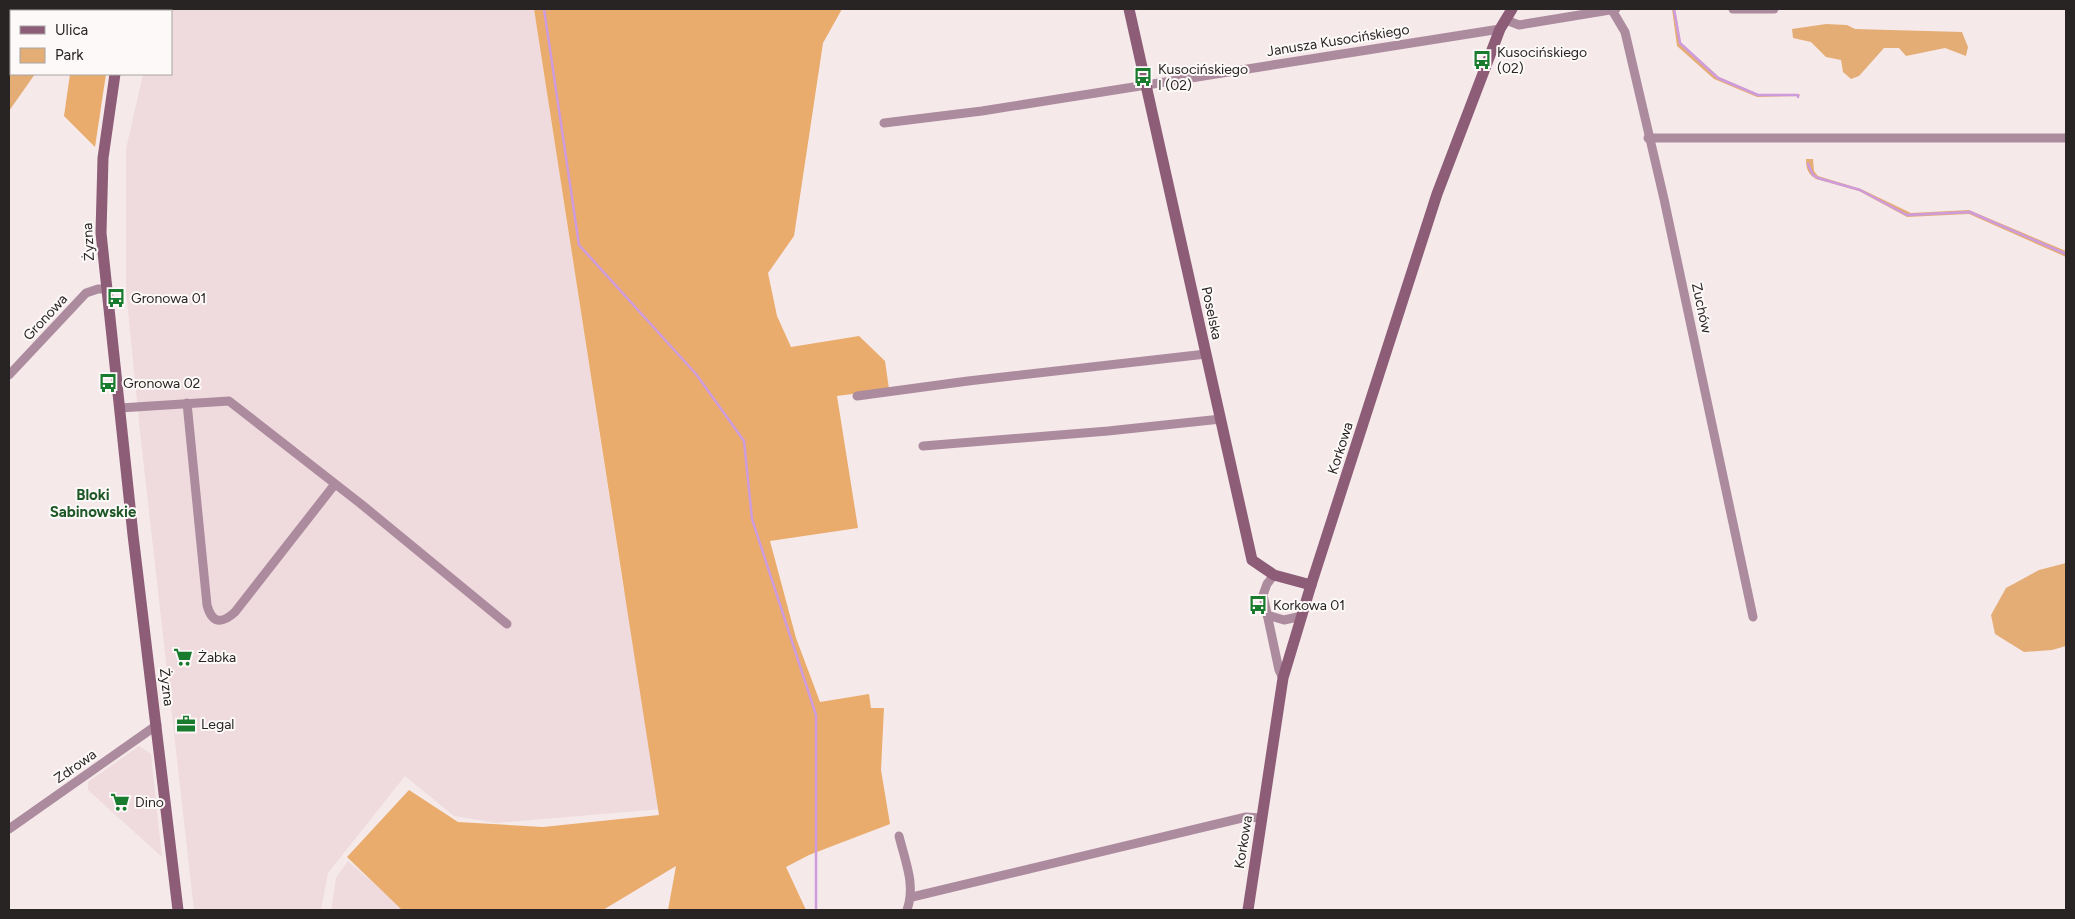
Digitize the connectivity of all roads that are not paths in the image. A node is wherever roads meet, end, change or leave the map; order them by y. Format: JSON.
{"nodes":[{"id":1,"x":1129,"y":9,"type":"edge"},
{"id":2,"x":1512,"y":9,"type":"edge"},
{"id":3,"x":1614,"y":9,"type":"edge"},
{"id":4,"x":1733,"y":9,"type":"edge"},
{"id":5,"x":1774,"y":9,"type":"edge"},
{"id":6,"x":1503,"y":24,"type":"junction"},
{"id":7,"x":115,"y":75,"type":"edge"},
{"id":8,"x":1146,"y":84,"type":"junction"},
{"id":9,"x":884,"y":123,"type":"dead end"},
{"id":10,"x":1648,"y":138,"type":"junction"},
{"id":11,"x":2066,"y":138,"type":"edge"},
{"id":12,"x":107,"y":289,"type":"junction"},
{"id":13,"x":1206,"y":354,"type":"junction"},
{"id":14,"x":9,"y":376,"type":"edge"},
{"id":15,"x":857,"y":396,"type":"dead end"},
{"id":16,"x":187,"y":403,"type":"junction"},
{"id":17,"x":120,"y":408,"type":"junction"},
{"id":18,"x":1221,"y":419,"type":"junction"},
{"id":19,"x":924,"y":446,"type":"dead end"},
{"id":20,"x":335,"y":484,"type":"junction"},
{"id":21,"x":1274,"y":575,"type":"junction"},
{"id":22,"x":1311,"y":585,"type":"junction"},
{"id":23,"x":1267,"y":615,"type":"junction"},
{"id":24,"x":1302,"y":616,"type":"junction"},
{"id":25,"x":1753,"y":617,"type":"dead end"},
{"id":26,"x":507,"y":624,"type":"dead end"},
{"id":27,"x":1283,"y":678,"type":"junction"},
{"id":28,"x":157,"y":725,"type":"junction"},
{"id":29,"x":1262,"y":818,"type":"junction"},
{"id":30,"x":9,"y":829,"type":"edge"},
{"id":31,"x":899,"y":836,"type":"dead end"},
{"id":32,"x":912,"y":897,"type":"junction"},
{"id":33,"x":178,"y":910,"type":"edge"},
{"id":34,"x":907,"y":910,"type":"edge"},
{"id":35,"x":1248,"y":910,"type":"edge"}],
"edges":[{"from":1,"to":8,"type":"street","name":"Poselska"},
{"from":2,"to":6,"type":"street","name":"Korkowa"},
{"from":3,"to":6,"type":"street","name":"Janusza Kusocińskiego"},
{"from":3,"to":10,"type":"street","name":"Zuchów"},
{"from":4,"to":5,"type":"street"},
{"from":6,"to":8,"type":"street","name":"Janusza Kusocińskiego"},
{"from":6,"to":22,"type":"street","name":"Korkowa"},
{"from":7,"to":12,"type":"street","name":"Żyzna"},
{"from":8,"to":9,"type":"street","name":"Janusza Kusocińskiego"},
{"from":8,"to":13,"type":"street","name":"Poselska"},
{"from":10,"to":11,"type":"street"},
{"from":10,"to":25,"type":"street","name":"Zuchów"},
{"from":12,"to":14,"type":"street","name":"Gronowa"},
{"from":12,"to":17,"type":"street","name":"Żyzna"},
{"from":13,"to":15,"type":"street"},
{"from":13,"to":18,"type":"street","name":"Poselska"},
{"from":16,"to":17,"type":"street"},
{"from":16,"to":20,"type":"street"},
{"from":16,"to":20,"type":"street"},
{"from":17,"to":28,"type":"street","name":"Żyzna"},
{"from":18,"to":19,"type":"street"},
{"from":18,"to":21,"type":"street","name":"Poselska"},
{"from":20,"to":26,"type":"street"},
{"from":21,"to":22,"type":"street","name":"Poselska"},
{"from":21,"to":23,"type":"street"},
{"from":22,"to":24,"type":"street","name":"Korkowa"},
{"from":23,"to":24,"type":"street"},
{"from":23,"to":27,"type":"street"},
{"from":24,"to":27,"type":"street","name":"Korkowa"},
{"from":27,"to":29,"type":"street","name":"Korkowa"},
{"from":28,"to":30,"type":"street","name":"Zdrowa"},
{"from":28,"to":33,"type":"street","name":"Żyzna"},
{"from":29,"to":32,"type":"street"},
{"from":29,"to":35,"type":"street","name":"Korkowa"},
{"from":31,"to":32,"type":"street"},
{"from":32,"to":34,"type":"street"}]}
